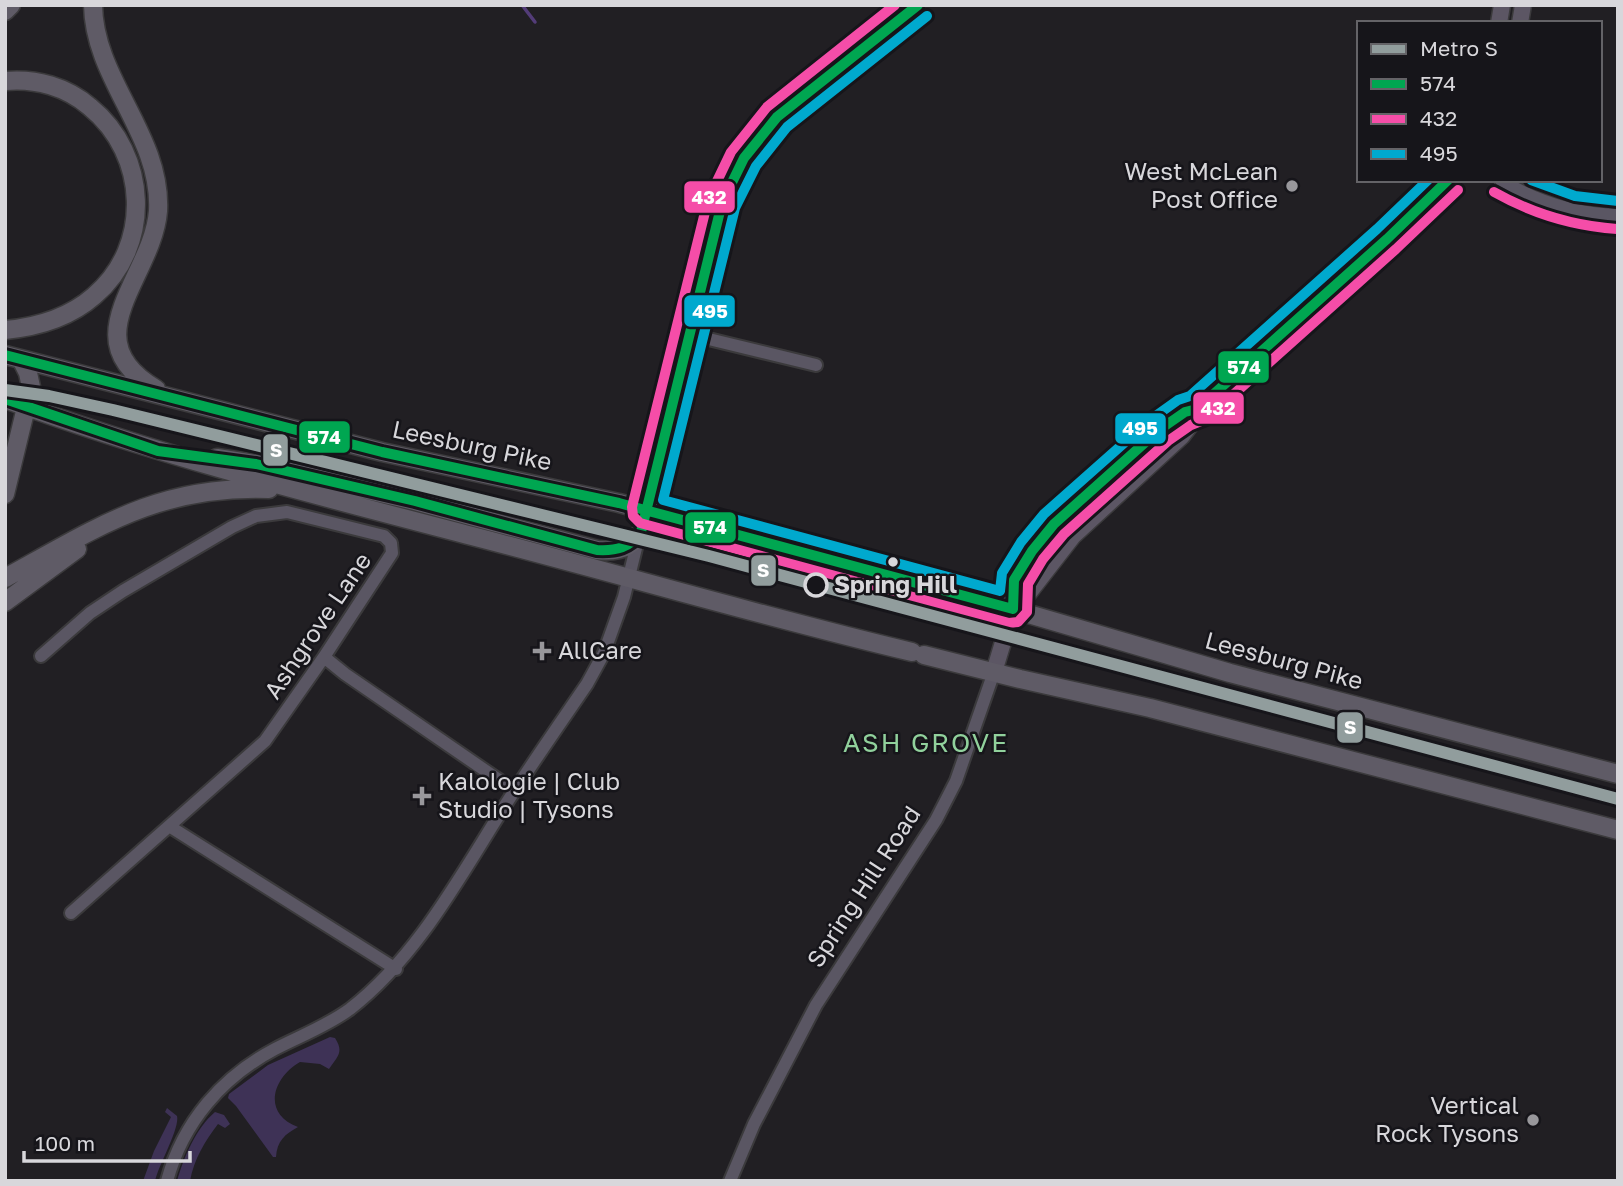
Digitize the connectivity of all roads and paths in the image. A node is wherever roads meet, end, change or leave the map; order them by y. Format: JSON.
{"nodes":[{"id":1,"x":11,"y":5,"type":"edge"},
{"id":2,"x":93,"y":5,"type":"edge"},
{"id":3,"x":918,"y":5,"type":"edge"},
{"id":4,"x":5,"y":11,"type":"edge"},
{"id":5,"x":5,"y":81,"type":"edge"},
{"id":6,"x":1446,"y":182,"type":"edge"},
{"id":7,"x":1504,"y":182,"type":"edge"},
{"id":8,"x":1618,"y":215,"type":"edge"},
{"id":9,"x":5,"y":330,"type":"edge"},
{"id":10,"x":688,"y":334,"type":"junction"},
{"id":11,"x":13,"y":357,"type":"edge"},
{"id":12,"x":816,"y":365,"type":"dead end"},
{"id":13,"x":5,"y":399,"type":"edge"},
{"id":14,"x":178,"y":400,"type":"junction"},
{"id":15,"x":27,"y":407,"type":"junction"},
{"id":16,"x":158,"y":451,"type":"junction"},
{"id":17,"x":5,"y":494,"type":"edge"},
{"id":18,"x":313,"y":495,"type":"junction"},
{"id":19,"x":646,"y":510,"type":"junction"},
{"id":20,"x":122,"y":516,"type":"junction"},
{"id":21,"x":641,"y":532,"type":"junction"},
{"id":22,"x":5,"y":578,"type":"edge"},
{"id":23,"x":629,"y":580,"type":"junction"},
{"id":24,"x":5,"y":601,"type":"edge"},
{"id":25,"x":1013,"y":609,"type":"junction"},
{"id":26,"x":41,"y":656,"type":"dead end"},
{"id":27,"x":324,"y":657,"type":"junction"},
{"id":28,"x":994,"y":672,"type":"junction"},
{"id":29,"x":1618,"y":774,"type":"edge"},
{"id":30,"x":514,"y":791,"type":"junction"},
{"id":31,"x":169,"y":826,"type":"junction"},
{"id":32,"x":1618,"y":830,"type":"edge"},
{"id":33,"x":71,"y":913,"type":"dead end"},
{"id":34,"x":396,"y":969,"type":"junction"},
{"id":35,"x":167,"y":1181,"type":"edge"},
{"id":36,"x":730,"y":1181,"type":"edge"}],
"edges":[{"from":1,"to":4,"type":"highway"},
{"from":2,"to":14,"type":"highway"},
{"from":3,"to":10,"type":"street"},
{"from":5,"to":9,"type":"highway"},
{"from":6,"to":25,"type":"main road","name":"Spring Hill Road"},
{"from":7,"to":8,"type":"street"},
{"from":10,"to":12,"type":"street"},
{"from":10,"to":19,"type":"street"},
{"from":11,"to":14,"type":"highway","name":"Leesburg Pike"},
{"from":11,"to":15,"type":"highway"},
{"from":13,"to":15,"type":"highway"},
{"from":14,"to":19,"type":"highway","name":"Leesburg Pike"},
{"from":15,"to":16,"type":"highway"},
{"from":15,"to":17,"type":"highway"},
{"from":16,"to":18,"type":"highway"},
{"from":16,"to":21,"type":"highway"},
{"from":18,"to":20,"type":"highway"},
{"from":18,"to":23,"type":"highway"},
{"from":19,"to":21,"type":"street"},
{"from":19,"to":25,"type":"highway","name":"Leesburg Pike"},
{"from":20,"to":22,"type":"highway"},
{"from":20,"to":24,"type":"highway"},
{"from":21,"to":23,"type":"street"},
{"from":23,"to":28,"type":"highway"},
{"from":23,"to":30,"type":"street"},
{"from":25,"to":28,"type":"main road","name":"Spring Hill Road"},
{"from":25,"to":29,"type":"highway","name":"Leesburg Pike"},
{"from":26,"to":27,"type":"street","name":"Ashgrove Lane"},
{"from":27,"to":30,"type":"street"},
{"from":27,"to":31,"type":"street","name":"Ashgrove Lane"},
{"from":28,"to":32,"type":"highway"},
{"from":28,"to":36,"type":"street","name":"Spring Hill Road"},
{"from":30,"to":34,"type":"street"},
{"from":31,"to":33,"type":"street","name":"Ashgrove Lane"},
{"from":31,"to":34,"type":"street"},
{"from":34,"to":35,"type":"street"}]}
